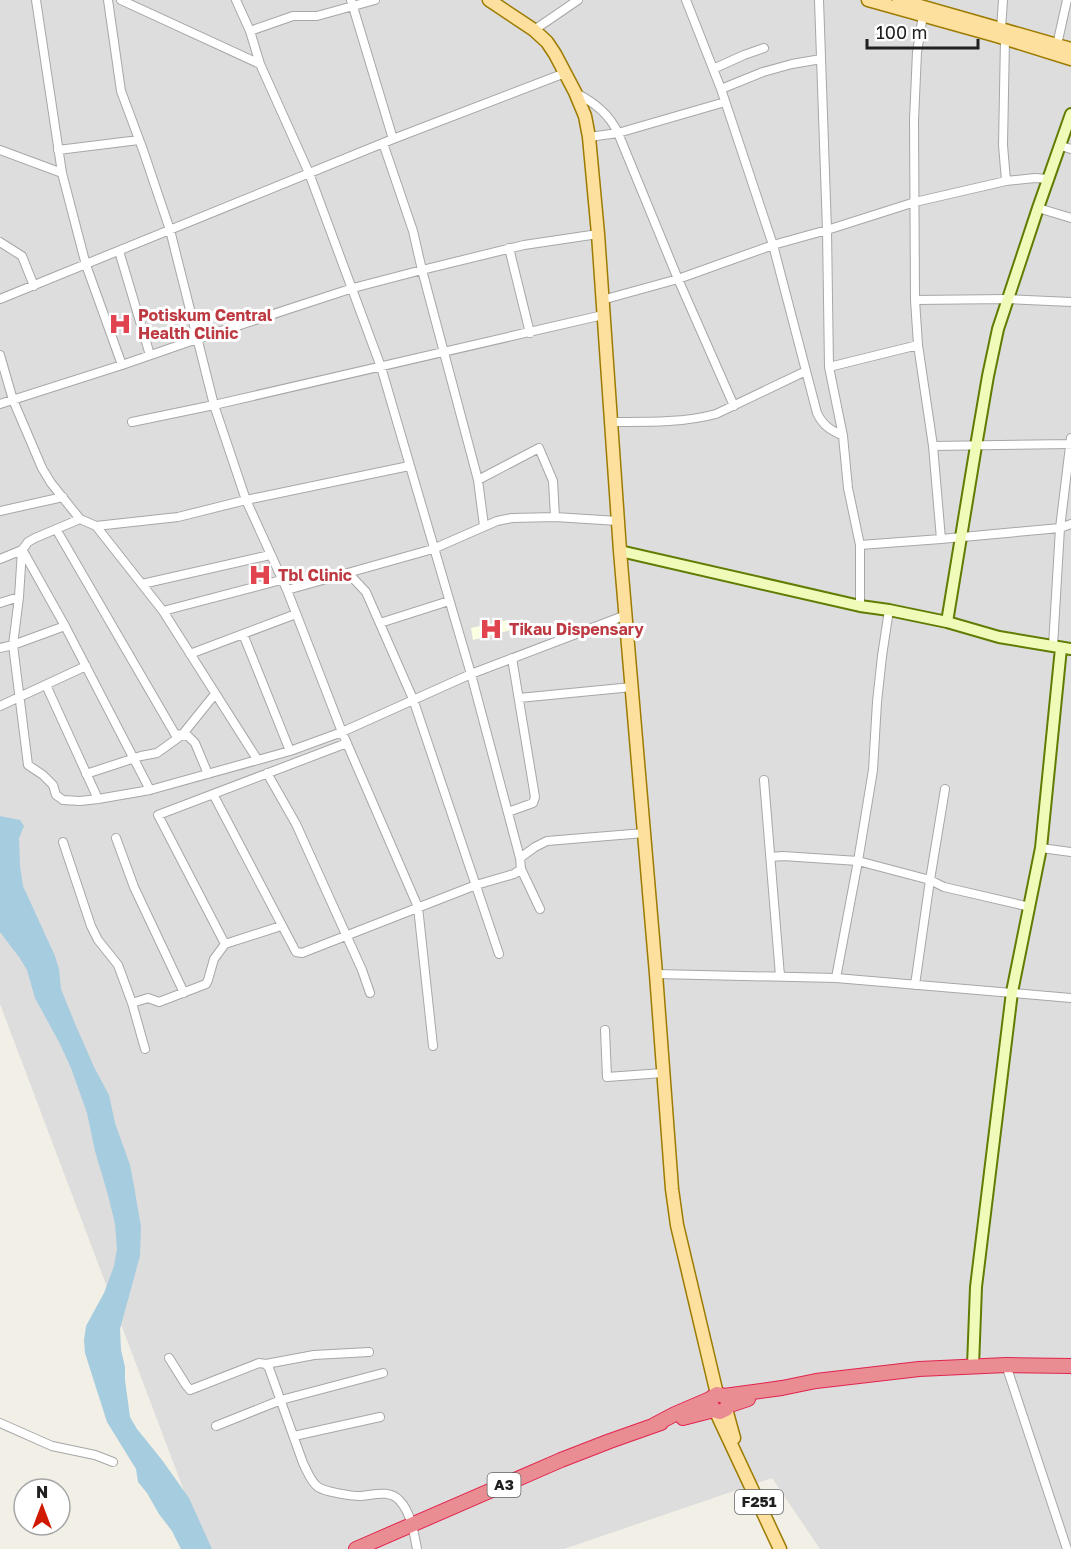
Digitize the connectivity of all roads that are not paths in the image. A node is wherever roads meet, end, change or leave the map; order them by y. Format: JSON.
{"nodes":[{"id":1,"x":36,"y":0,"type":"edge"},
{"id":2,"x":108,"y":0,"type":"edge"},
{"id":3,"x":121,"y":0,"type":"edge"},
{"id":4,"x":236,"y":0,"type":"edge"},
{"id":5,"x":375,"y":0,"type":"edge"},
{"id":6,"x":489,"y":0,"type":"edge"},
{"id":7,"x":578,"y":0,"type":"edge"},
{"id":8,"x":686,"y":0,"type":"edge"},
{"id":9,"x":819,"y":0,"type":"edge"},
{"id":10,"x":868,"y":0,"type":"edge"},
{"id":11,"x":899,"y":0,"type":"edge"},
{"id":12,"x":1003,"y":0,"type":"edge"},
{"id":13,"x":1067,"y":0,"type":"edge"},
{"id":14,"x":352,"y":3,"type":"edge"},
{"id":15,"x":923,"y":15,"type":"junction"},
{"id":16,"x":534,"y":30,"type":"junction"},
{"id":17,"x":249,"y":31,"type":"junction"},
{"id":18,"x":1003,"y":34,"type":"junction"},
{"id":19,"x":1057,"y":45,"type":"junction"},
{"id":20,"x":764,"y":48,"type":"dead end"},
{"id":21,"x":1071,"y":49,"type":"edge"},
{"id":22,"x":822,"y":59,"type":"junction"},
{"id":23,"x":1071,"y":59,"type":"edge"},
{"id":24,"x":260,"y":64,"type":"junction"},
{"id":25,"x":713,"y":69,"type":"junction"},
{"id":26,"x":565,"y":73,"type":"junction"},
{"id":27,"x":721,"y":89,"type":"junction"},
{"id":28,"x":575,"y":92,"type":"junction"},
{"id":29,"x":725,"y":102,"type":"junction"},
{"id":30,"x":1071,"y":114,"type":"edge"},
{"id":31,"x":618,"y":133,"type":"junction"},
{"id":32,"x":589,"y":137,"type":"junction"},
{"id":33,"x":393,"y":139,"type":"junction"},
{"id":34,"x":139,"y":140,"type":"junction"},
{"id":35,"x":383,"y":143,"type":"junction"},
{"id":36,"x":1066,"y":147,"type":"edge"},
{"id":37,"x":0,"y":150,"type":"edge"},
{"id":38,"x":58,"y":150,"type":"junction"},
{"id":39,"x":62,"y":173,"type":"junction"},
{"id":40,"x":309,"y":173,"type":"junction"},
{"id":41,"x":1048,"y":179,"type":"junction"},
{"id":42,"x":1006,"y":181,"type":"junction"},
{"id":43,"x":915,"y":202,"type":"junction"},
{"id":44,"x":1038,"y":208,"type":"junction"},
{"id":45,"x":1071,"y":218,"type":"edge"},
{"id":46,"x":170,"y":230,"type":"junction"},
{"id":47,"x":827,"y":230,"type":"junction"},
{"id":48,"x":598,"y":234,"type":"junction"},
{"id":49,"x":0,"y":242,"type":"edge"},
{"id":50,"x":773,"y":245,"type":"junction"},
{"id":51,"x":509,"y":249,"type":"junction"},
{"id":52,"x":119,"y":251,"type":"junction"},
{"id":53,"x":86,"y":265,"type":"junction"},
{"id":54,"x":422,"y":270,"type":"junction"},
{"id":55,"x":678,"y":279,"type":"junction"},
{"id":56,"x":34,"y":286,"type":"junction"},
{"id":57,"x":353,"y":288,"type":"junction"},
{"id":58,"x":0,"y":299,"type":"edge"},
{"id":59,"x":1008,"y":299,"type":"junction"},
{"id":60,"x":602,"y":300,"type":"junction"},
{"id":61,"x":915,"y":300,"type":"junction"},
{"id":62,"x":1071,"y":302,"type":"edge"},
{"id":63,"x":603,"y":315,"type":"junction"},
{"id":64,"x":530,"y":333,"type":"junction"},
{"id":65,"x":197,"y":339,"type":"junction"},
{"id":66,"x":918,"y":345,"type":"junction"},
{"id":67,"x":444,"y":352,"type":"junction"},
{"id":68,"x":0,"y":355,"type":"edge"},
{"id":69,"x":150,"y":355,"type":"junction"},
{"id":70,"x":122,"y":365,"type":"junction"},
{"id":71,"x":381,"y":367,"type":"junction"},
{"id":72,"x":829,"y":367,"type":"junction"},
{"id":73,"x":806,"y":370,"type":"junction"},
{"id":74,"x":13,"y":400,"type":"junction"},
{"id":75,"x":0,"y":404,"type":"edge"},
{"id":76,"x":214,"y":405,"type":"junction"},
{"id":77,"x":734,"y":406,"type":"junction"},
{"id":78,"x":132,"y":422,"type":"dead end"},
{"id":79,"x":611,"y":423,"type":"junction"},
{"id":80,"x":843,"y":436,"type":"junction"},
{"id":81,"x":1071,"y":438,"type":"edge"},
{"id":82,"x":1071,"y":444,"type":"edge"},
{"id":83,"x":933,"y":446,"type":"junction"},
{"id":84,"x":976,"y":446,"type":"junction"},
{"id":85,"x":409,"y":465,"type":"junction"},
{"id":86,"x":478,"y":480,"type":"junction"},
{"id":87,"x":63,"y":497,"type":"junction"},
{"id":88,"x":246,"y":500,"type":"junction"},
{"id":89,"x":0,"y":512,"type":"edge"},
{"id":90,"x":555,"y":517,"type":"junction"},
{"id":91,"x":80,"y":519,"type":"junction"},
{"id":92,"x":618,"y":521,"type":"junction"},
{"id":93,"x":1071,"y":524,"type":"edge"},
{"id":94,"x":96,"y":526,"type":"junction"},
{"id":95,"x":484,"y":526,"type":"junction"},
{"id":96,"x":1060,"y":528,"type":"junction"},
{"id":97,"x":56,"y":529,"type":"junction"},
{"id":98,"x":961,"y":537,"type":"junction"},
{"id":99,"x":941,"y":540,"type":"junction"},
{"id":100,"x":860,"y":545,"type":"junction"},
{"id":101,"x":433,"y":549,"type":"junction"},
{"id":102,"x":22,"y":550,"type":"junction"},
{"id":103,"x":620,"y":551,"type":"junction"},
{"id":104,"x":270,"y":555,"type":"junction"},
{"id":105,"x":0,"y":559,"type":"edge"},
{"id":106,"x":349,"y":574,"type":"junction"},
{"id":107,"x":281,"y":580,"type":"junction"},
{"id":108,"x":142,"y":584,"type":"junction"},
{"id":109,"x":287,"y":590,"type":"junction"},
{"id":110,"x":19,"y":597,"type":"junction"},
{"id":111,"x":449,"y":601,"type":"junction"},
{"id":112,"x":0,"y":603,"type":"edge"},
{"id":113,"x":860,"y":606,"type":"junction"},
{"id":114,"x":889,"y":610,"type":"junction"},
{"id":115,"x":163,"y":611,"type":"junction"},
{"id":116,"x":296,"y":614,"type":"junction"},
{"id":117,"x":626,"y":615,"type":"junction"},
{"id":118,"x":947,"y":622,"type":"junction"},
{"id":119,"x":380,"y":623,"type":"junction"},
{"id":120,"x":65,"y":626,"type":"junction"},
{"id":121,"x":243,"y":634,"type":"junction"},
{"id":122,"x":13,"y":645,"type":"junction"},
{"id":123,"x":0,"y":648,"type":"edge"},
{"id":124,"x":1061,"y":648,"type":"edge"},
{"id":125,"x":190,"y":654,"type":"junction"},
{"id":126,"x":512,"y":658,"type":"junction"},
{"id":127,"x":86,"y":666,"type":"junction"},
{"id":128,"x":471,"y":674,"type":"junction"},
{"id":129,"x":46,"y":685,"type":"junction"},
{"id":130,"x":632,"y":687,"type":"junction"},
{"id":131,"x":215,"y":694,"type":"junction"},
{"id":132,"x":20,"y":697,"type":"junction"},
{"id":133,"x":413,"y":699,"type":"junction"},
{"id":134,"x":519,"y":699,"type":"junction"},
{"id":135,"x":0,"y":706,"type":"edge"},
{"id":136,"x":342,"y":732,"type":"junction"},
{"id":137,"x":182,"y":735,"type":"junction"},
{"id":138,"x":347,"y":743,"type":"junction"},
{"id":139,"x":290,"y":751,"type":"junction"},
{"id":140,"x":134,"y":759,"type":"junction"},
{"id":141,"x":257,"y":759,"type":"junction"},
{"id":142,"x":267,"y":773,"type":"junction"},
{"id":143,"x":86,"y":774,"type":"junction"},
{"id":144,"x":208,"y":774,"type":"junction"},
{"id":145,"x":764,"y":780,"type":"dead end"},
{"id":146,"x":945,"y":789,"type":"dead end"},
{"id":147,"x":150,"y":790,"type":"junction"},
{"id":148,"x":213,"y":794,"type":"junction"},
{"id":149,"x":98,"y":799,"type":"junction"},
{"id":150,"x":508,"y":812,"type":"junction"},
{"id":151,"x":644,"y":832,"type":"junction"},
{"id":152,"x":116,"y":838,"type":"dead end"},
{"id":153,"x":63,"y":842,"type":"dead end"},
{"id":154,"x":1041,"y":848,"type":"junction"},
{"id":155,"x":1071,"y":852,"type":"edge"},
{"id":156,"x":771,"y":857,"type":"junction"},
{"id":157,"x":520,"y":858,"type":"junction"},
{"id":158,"x":858,"y":861,"type":"junction"},
{"id":159,"x":521,"y":869,"type":"junction"},
{"id":160,"x":930,"y":880,"type":"junction"},
{"id":161,"x":476,"y":885,"type":"junction"},
{"id":162,"x":418,"y":907,"type":"junction"},
{"id":163,"x":1030,"y":907,"type":"junction"},
{"id":164,"x":540,"y":909,"type":"dead end"},
{"id":165,"x":281,"y":926,"type":"junction"},
{"id":166,"x":346,"y":935,"type":"junction"},
{"id":167,"x":225,"y":944,"type":"junction"},
{"id":168,"x":499,"y":954,"type":"dead end"},
{"id":169,"x":656,"y":974,"type":"junction"},
{"id":170,"x":780,"y":976,"type":"junction"},
{"id":171,"x":836,"y":978,"type":"junction"},
{"id":172,"x":915,"y":985,"type":"junction"},
{"id":173,"x":1012,"y":992,"type":"junction"},
{"id":174,"x":184,"y":993,"type":"junction"},
{"id":175,"x":370,"y":993,"type":"dead end"},
{"id":176,"x":1071,"y":998,"type":"edge"},
{"id":177,"x":132,"y":1003,"type":"junction"},
{"id":178,"x":605,"y":1030,"type":"dead end"},
{"id":179,"x":433,"y":1046,"type":"dead end"},
{"id":180,"x":145,"y":1049,"type":"dead end"},
{"id":181,"x":663,"y":1073,"type":"junction"},
{"id":182,"x":369,"y":1352,"type":"dead end"},
{"id":183,"x":170,"y":1358,"type":"dead end"},
{"id":184,"x":266,"y":1364,"type":"junction"},
{"id":185,"x":1006,"y":1365,"type":"junction"},
{"id":186,"x":973,"y":1366,"type":"junction"},
{"id":187,"x":1071,"y":1366,"type":"edge"},
{"id":188,"x":383,"y":1373,"type":"dead end"},
{"id":189,"x":281,"y":1400,"type":"junction"},
{"id":190,"x":719,"y":1404,"type":"junction"},
{"id":191,"x":380,"y":1416,"type":"dead end"},
{"id":192,"x":0,"y":1423,"type":"edge"},
{"id":193,"x":216,"y":1426,"type":"dead end"},
{"id":194,"x":294,"y":1436,"type":"junction"},
{"id":195,"x":113,"y":1462,"type":"dead end"},
{"id":196,"x":413,"y":1524,"type":"junction"},
{"id":197,"x":356,"y":1549,"type":"edge"},
{"id":198,"x":417,"y":1549,"type":"edge"},
{"id":199,"x":780,"y":1549,"type":"edge"},
{"id":200,"x":1067,"y":1549,"type":"edge"}],
"edges":[{"from":1,"to":38,"type":"street"},
{"from":2,"to":34,"type":"street"},
{"from":3,"to":24,"type":"street"},
{"from":4,"to":17,"type":"street"},
{"from":5,"to":14,"type":"street"},
{"from":6,"to":16,"type":"main road"},
{"from":7,"to":16,"type":"street"},
{"from":8,"to":25,"type":"street"},
{"from":9,"to":22,"type":"street"},
{"from":10,"to":15,"type":"main road"},
{"from":11,"to":18,"type":"main road"},
{"from":12,"to":18,"type":"street"},
{"from":13,"to":19,"type":"street"},
{"from":14,"to":17,"type":"street"},
{"from":14,"to":33,"type":"street"},
{"from":15,"to":18,"type":"main road"},
{"from":15,"to":43,"type":"street"},
{"from":16,"to":26,"type":"main road"},
{"from":17,"to":24,"type":"street"},
{"from":18,"to":19,"type":"main road"},
{"from":18,"to":23,"type":"main road"},
{"from":18,"to":42,"type":"street"},
{"from":19,"to":21,"type":"main road"},
{"from":20,"to":25,"type":"street"},
{"from":22,"to":27,"type":"street"},
{"from":22,"to":47,"type":"street"},
{"from":24,"to":40,"type":"street"},
{"from":25,"to":27,"type":"street"},
{"from":26,"to":28,"type":"main road"},
{"from":26,"to":33,"type":"street"},
{"from":27,"to":29,"type":"street"},
{"from":28,"to":31,"type":"street"},
{"from":28,"to":32,"type":"main road"},
{"from":29,"to":31,"type":"street"},
{"from":29,"to":50,"type":"street"},
{"from":30,"to":36,"type":"street"},
{"from":31,"to":32,"type":"street"},
{"from":31,"to":55,"type":"street"},
{"from":32,"to":48,"type":"main road"},
{"from":33,"to":35,"type":"street"},
{"from":34,"to":38,"type":"street"},
{"from":34,"to":46,"type":"street"},
{"from":35,"to":40,"type":"street"},
{"from":35,"to":54,"type":"street"},
{"from":36,"to":41,"type":"street"},
{"from":37,"to":39,"type":"street"},
{"from":38,"to":39,"type":"street"},
{"from":39,"to":53,"type":"street"},
{"from":40,"to":46,"type":"street"},
{"from":40,"to":57,"type":"street"},
{"from":41,"to":42,"type":"street"},
{"from":41,"to":44,"type":"street"},
{"from":42,"to":43,"type":"street"},
{"from":43,"to":47,"type":"street"},
{"from":43,"to":61,"type":"street"},
{"from":44,"to":45,"type":"street"},
{"from":44,"to":59,"type":"street"},
{"from":46,"to":52,"type":"street"},
{"from":46,"to":65,"type":"street"},
{"from":47,"to":50,"type":"street"},
{"from":47,"to":72,"type":"street"},
{"from":48,"to":51,"type":"street"},
{"from":48,"to":60,"type":"main road"},
{"from":49,"to":56,"type":"street"},
{"from":50,"to":55,"type":"street"},
{"from":50,"to":73,"type":"street"},
{"from":51,"to":54,"type":"street"},
{"from":51,"to":64,"type":"street"},
{"from":52,"to":53,"type":"street"},
{"from":52,"to":69,"type":"street"},
{"from":53,"to":56,"type":"street"},
{"from":53,"to":70,"type":"street"},
{"from":54,"to":57,"type":"street"},
{"from":54,"to":67,"type":"street"},
{"from":55,"to":60,"type":"street"},
{"from":55,"to":77,"type":"street"},
{"from":56,"to":58,"type":"street"},
{"from":57,"to":65,"type":"street"},
{"from":57,"to":71,"type":"street"},
{"from":59,"to":61,"type":"street"},
{"from":59,"to":62,"type":"street"},
{"from":59,"to":84,"type":"street"},
{"from":60,"to":63,"type":"main road"},
{"from":61,"to":66,"type":"street"},
{"from":63,"to":64,"type":"street"},
{"from":63,"to":79,"type":"main road"},
{"from":64,"to":67,"type":"street"},
{"from":65,"to":69,"type":"street"},
{"from":65,"to":76,"type":"street"},
{"from":66,"to":72,"type":"street"},
{"from":66,"to":83,"type":"street"},
{"from":67,"to":71,"type":"street"},
{"from":67,"to":86,"type":"street"},
{"from":68,"to":74,"type":"street"},
{"from":69,"to":70,"type":"street"},
{"from":70,"to":74,"type":"street"},
{"from":71,"to":76,"type":"street"},
{"from":71,"to":85,"type":"street"},
{"from":72,"to":80,"type":"street"},
{"from":73,"to":77,"type":"street"},
{"from":73,"to":80,"type":"street"},
{"from":74,"to":75,"type":"street"},
{"from":74,"to":87,"type":"street"},
{"from":76,"to":78,"type":"street"},
{"from":76,"to":88,"type":"street"},
{"from":77,"to":79,"type":"street"},
{"from":79,"to":92,"type":"main road"},
{"from":80,"to":100,"type":"street"},
{"from":81,"to":82,"type":"street"},
{"from":82,"to":84,"type":"street"},
{"from":82,"to":96,"type":"street"},
{"from":83,"to":84,"type":"street"},
{"from":83,"to":99,"type":"street"},
{"from":84,"to":98,"type":"street"},
{"from":85,"to":88,"type":"street"},
{"from":85,"to":101,"type":"street"},
{"from":86,"to":90,"type":"street"},
{"from":86,"to":95,"type":"street"},
{"from":87,"to":89,"type":"street"},
{"from":87,"to":91,"type":"street"},
{"from":88,"to":94,"type":"street"},
{"from":88,"to":104,"type":"street"},
{"from":90,"to":92,"type":"street"},
{"from":90,"to":95,"type":"street"},
{"from":91,"to":94,"type":"street"},
{"from":91,"to":97,"type":"street"},
{"from":92,"to":103,"type":"main road"},
{"from":93,"to":96,"type":"street"},
{"from":94,"to":108,"type":"street"},
{"from":95,"to":101,"type":"street"},
{"from":96,"to":98,"type":"street"},
{"from":96,"to":124,"type":"street"},
{"from":97,"to":102,"type":"street"},
{"from":97,"to":137,"type":"street"},
{"from":98,"to":99,"type":"street"},
{"from":98,"to":118,"type":"street"},
{"from":99,"to":100,"type":"street"},
{"from":100,"to":113,"type":"street"},
{"from":101,"to":106,"type":"street"},
{"from":101,"to":111,"type":"street"},
{"from":102,"to":105,"type":"street"},
{"from":102,"to":110,"type":"street"},
{"from":102,"to":120,"type":"street"},
{"from":103,"to":113,"type":"street"},
{"from":103,"to":117,"type":"main road"},
{"from":104,"to":107,"type":"street"},
{"from":104,"to":108,"type":"street"},
{"from":106,"to":109,"type":"street"},
{"from":106,"to":119,"type":"street"},
{"from":107,"to":109,"type":"street"},
{"from":107,"to":115,"type":"street"},
{"from":108,"to":115,"type":"street"},
{"from":109,"to":116,"type":"street"},
{"from":110,"to":112,"type":"street"},
{"from":110,"to":122,"type":"street"},
{"from":111,"to":119,"type":"street"},
{"from":111,"to":128,"type":"street"},
{"from":113,"to":114,"type":"street"},
{"from":114,"to":118,"type":"street"},
{"from":114,"to":158,"type":"street"},
{"from":115,"to":125,"type":"street"},
{"from":116,"to":121,"type":"street"},
{"from":116,"to":136,"type":"street"},
{"from":117,"to":126,"type":"street"},
{"from":117,"to":130,"type":"main road"},
{"from":118,"to":124,"type":"street"},
{"from":119,"to":133,"type":"street"},
{"from":120,"to":122,"type":"street"},
{"from":120,"to":127,"type":"street"},
{"from":121,"to":125,"type":"street"},
{"from":121,"to":139,"type":"street"},
{"from":122,"to":123,"type":"street"},
{"from":122,"to":132,"type":"street"},
{"from":124,"to":154,"type":"street"},
{"from":125,"to":131,"type":"street"},
{"from":126,"to":128,"type":"street"},
{"from":126,"to":134,"type":"street"},
{"from":127,"to":129,"type":"street"},
{"from":127,"to":140,"type":"street"},
{"from":128,"to":133,"type":"street"},
{"from":128,"to":150,"type":"street"},
{"from":129,"to":132,"type":"street"},
{"from":129,"to":143,"type":"street"},
{"from":130,"to":134,"type":"street"},
{"from":130,"to":151,"type":"main road"},
{"from":131,"to":137,"type":"street"},
{"from":131,"to":141,"type":"street"},
{"from":132,"to":135,"type":"street"},
{"from":132,"to":149,"type":"street"},
{"from":133,"to":136,"type":"street"},
{"from":133,"to":161,"type":"street"},
{"from":134,"to":150,"type":"street"},
{"from":136,"to":138,"type":"street"},
{"from":136,"to":139,"type":"street"},
{"from":137,"to":140,"type":"street"},
{"from":137,"to":144,"type":"street"},
{"from":138,"to":142,"type":"street"},
{"from":138,"to":162,"type":"street"},
{"from":139,"to":141,"type":"street"},
{"from":140,"to":143,"type":"street"},
{"from":140,"to":147,"type":"street"},
{"from":141,"to":144,"type":"street"},
{"from":142,"to":148,"type":"street"},
{"from":142,"to":166,"type":"street"},
{"from":143,"to":149,"type":"street"},
{"from":144,"to":147,"type":"street"},
{"from":145,"to":156,"type":"street"},
{"from":146,"to":160,"type":"street"},
{"from":147,"to":149,"type":"street"},
{"from":148,"to":165,"type":"street"},
{"from":148,"to":167,"type":"street"},
{"from":150,"to":157,"type":"street"},
{"from":151,"to":157,"type":"street"},
{"from":151,"to":169,"type":"main road"},
{"from":152,"to":174,"type":"street"},
{"from":153,"to":177,"type":"street"},
{"from":154,"to":155,"type":"street"},
{"from":154,"to":163,"type":"street"},
{"from":156,"to":158,"type":"street"},
{"from":156,"to":170,"type":"street"},
{"from":157,"to":159,"type":"street"},
{"from":158,"to":160,"type":"street"},
{"from":158,"to":171,"type":"street"},
{"from":159,"to":161,"type":"street"},
{"from":159,"to":164,"type":"street"},
{"from":160,"to":163,"type":"street"},
{"from":160,"to":172,"type":"street"},
{"from":161,"to":162,"type":"street"},
{"from":161,"to":168,"type":"street"},
{"from":162,"to":166,"type":"street"},
{"from":162,"to":179,"type":"street"},
{"from":163,"to":173,"type":"street"},
{"from":165,"to":166,"type":"street"},
{"from":165,"to":167,"type":"street"},
{"from":166,"to":175,"type":"street"},
{"from":167,"to":174,"type":"street"},
{"from":169,"to":170,"type":"street"},
{"from":169,"to":181,"type":"main road"},
{"from":170,"to":171,"type":"street"},
{"from":171,"to":172,"type":"street"},
{"from":172,"to":173,"type":"street"},
{"from":173,"to":176,"type":"street"},
{"from":173,"to":186,"type":"street"},
{"from":174,"to":177,"type":"street"},
{"from":177,"to":180,"type":"street"},
{"from":178,"to":181,"type":"street"},
{"from":181,"to":190,"type":"main road"},
{"from":182,"to":184,"type":"street"},
{"from":183,"to":184,"type":"street"},
{"from":184,"to":189,"type":"street"},
{"from":185,"to":186,"type":"highway","number":"A3"},
{"from":185,"to":187,"type":"highway","number":"A3"},
{"from":185,"to":200,"type":"street"},
{"from":186,"to":190,"type":"highway","number":"A3"},
{"from":188,"to":189,"type":"street"},
{"from":189,"to":193,"type":"street"},
{"from":189,"to":194,"type":"street"},
{"from":190,"to":196,"type":"highway","number":"A3"},
{"from":190,"to":199,"type":"main road","number":"F251"},
{"from":191,"to":194,"type":"street"},
{"from":192,"to":195,"type":"street"},
{"from":194,"to":196,"type":"street"},
{"from":196,"to":197,"type":"highway","number":"A3"},
{"from":196,"to":198,"type":"street"}]}
